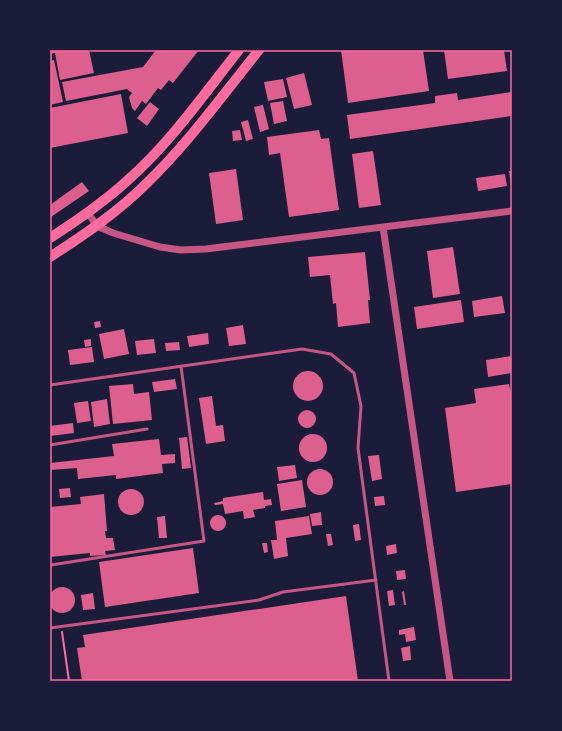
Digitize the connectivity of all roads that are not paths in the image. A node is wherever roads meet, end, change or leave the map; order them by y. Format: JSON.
{"nodes":[{"id":1,"x":239,"y":50,"type":"edge"},
{"id":2,"x":259,"y":50,"type":"edge"},
{"id":3,"x":512,"y":211,"type":"edge"},
{"id":4,"x":88,"y":213,"type":"junction"},
{"id":5,"x":98,"y":226,"type":"junction"},
{"id":6,"x":383,"y":227,"type":"junction"},
{"id":7,"x":50,"y":238,"type":"edge"},
{"id":8,"x":50,"y":257,"type":"edge"},
{"id":9,"x":181,"y":366,"type":"junction"},
{"id":10,"x":50,"y":384,"type":"edge"},
{"id":11,"x":147,"y":429,"type":"dead end"},
{"id":12,"x":50,"y":445,"type":"edge"},
{"id":13,"x":51,"y":565,"type":"dead end"},
{"id":14,"x":376,"y":580,"type":"junction"},
{"id":15,"x":50,"y":628,"type":"edge"},
{"id":16,"x":389,"y":681,"type":"edge"},
{"id":17,"x":450,"y":681,"type":"edge"}],
"edges":[{"from":1,"to":4,"type":"main road"},
{"from":2,"to":5,"type":"main road"},
{"from":3,"to":6,"type":"street"},
{"from":4,"to":5,"type":"street"},
{"from":4,"to":7,"type":"main road"},
{"from":5,"to":6,"type":"street"},
{"from":5,"to":8,"type":"main road"},
{"from":6,"to":17,"type":"street"},
{"from":9,"to":10,"type":"lane"},
{"from":9,"to":13,"type":"lane"},
{"from":9,"to":14,"type":"lane"},
{"from":11,"to":12,"type":"lane"},
{"from":14,"to":15,"type":"lane"},
{"from":14,"to":16,"type":"lane"}]}
